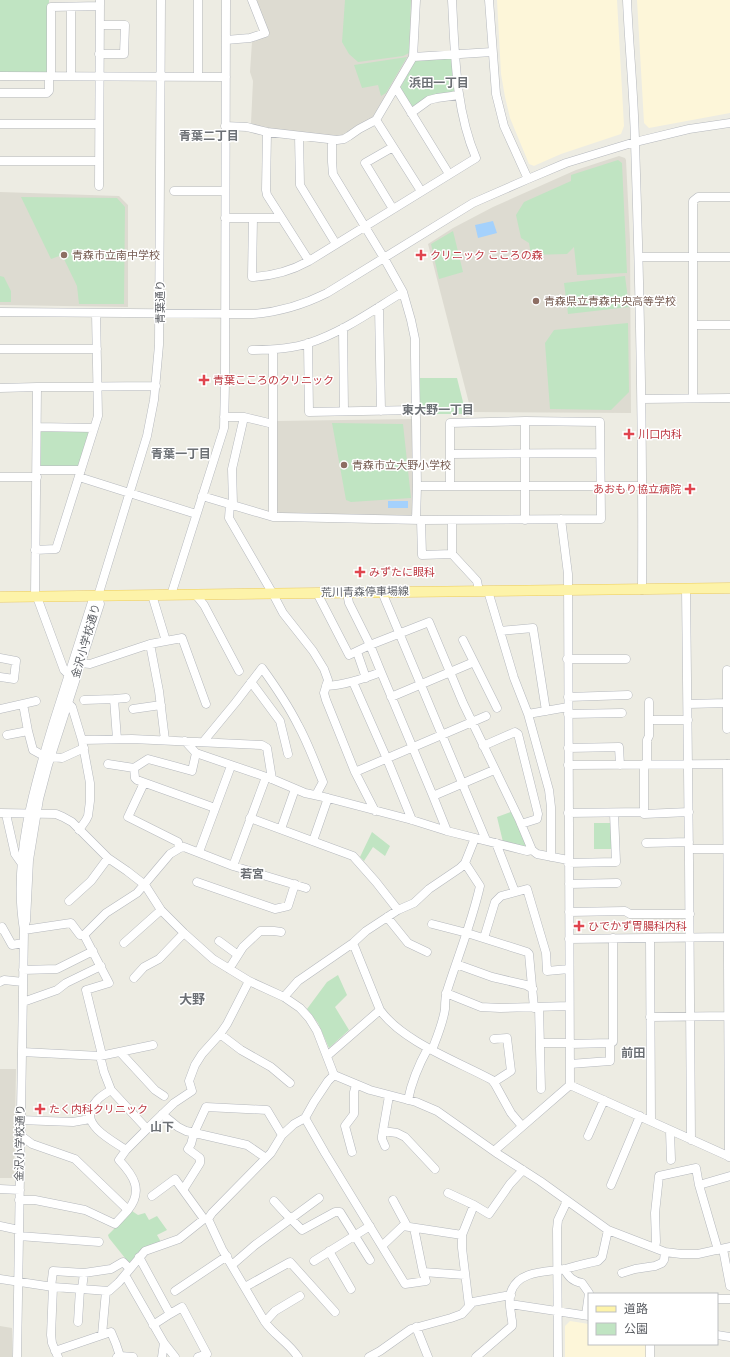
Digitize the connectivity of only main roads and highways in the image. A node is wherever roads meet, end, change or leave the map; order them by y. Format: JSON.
{"nodes":[{"id":1,"x":730,"y":588,"type":"edge"},
{"id":2,"x":0,"y":597,"type":"edge"}],
"edges":[{"from":1,"to":2,"type":"main road","name":"荒川青森停車場線"}]}
